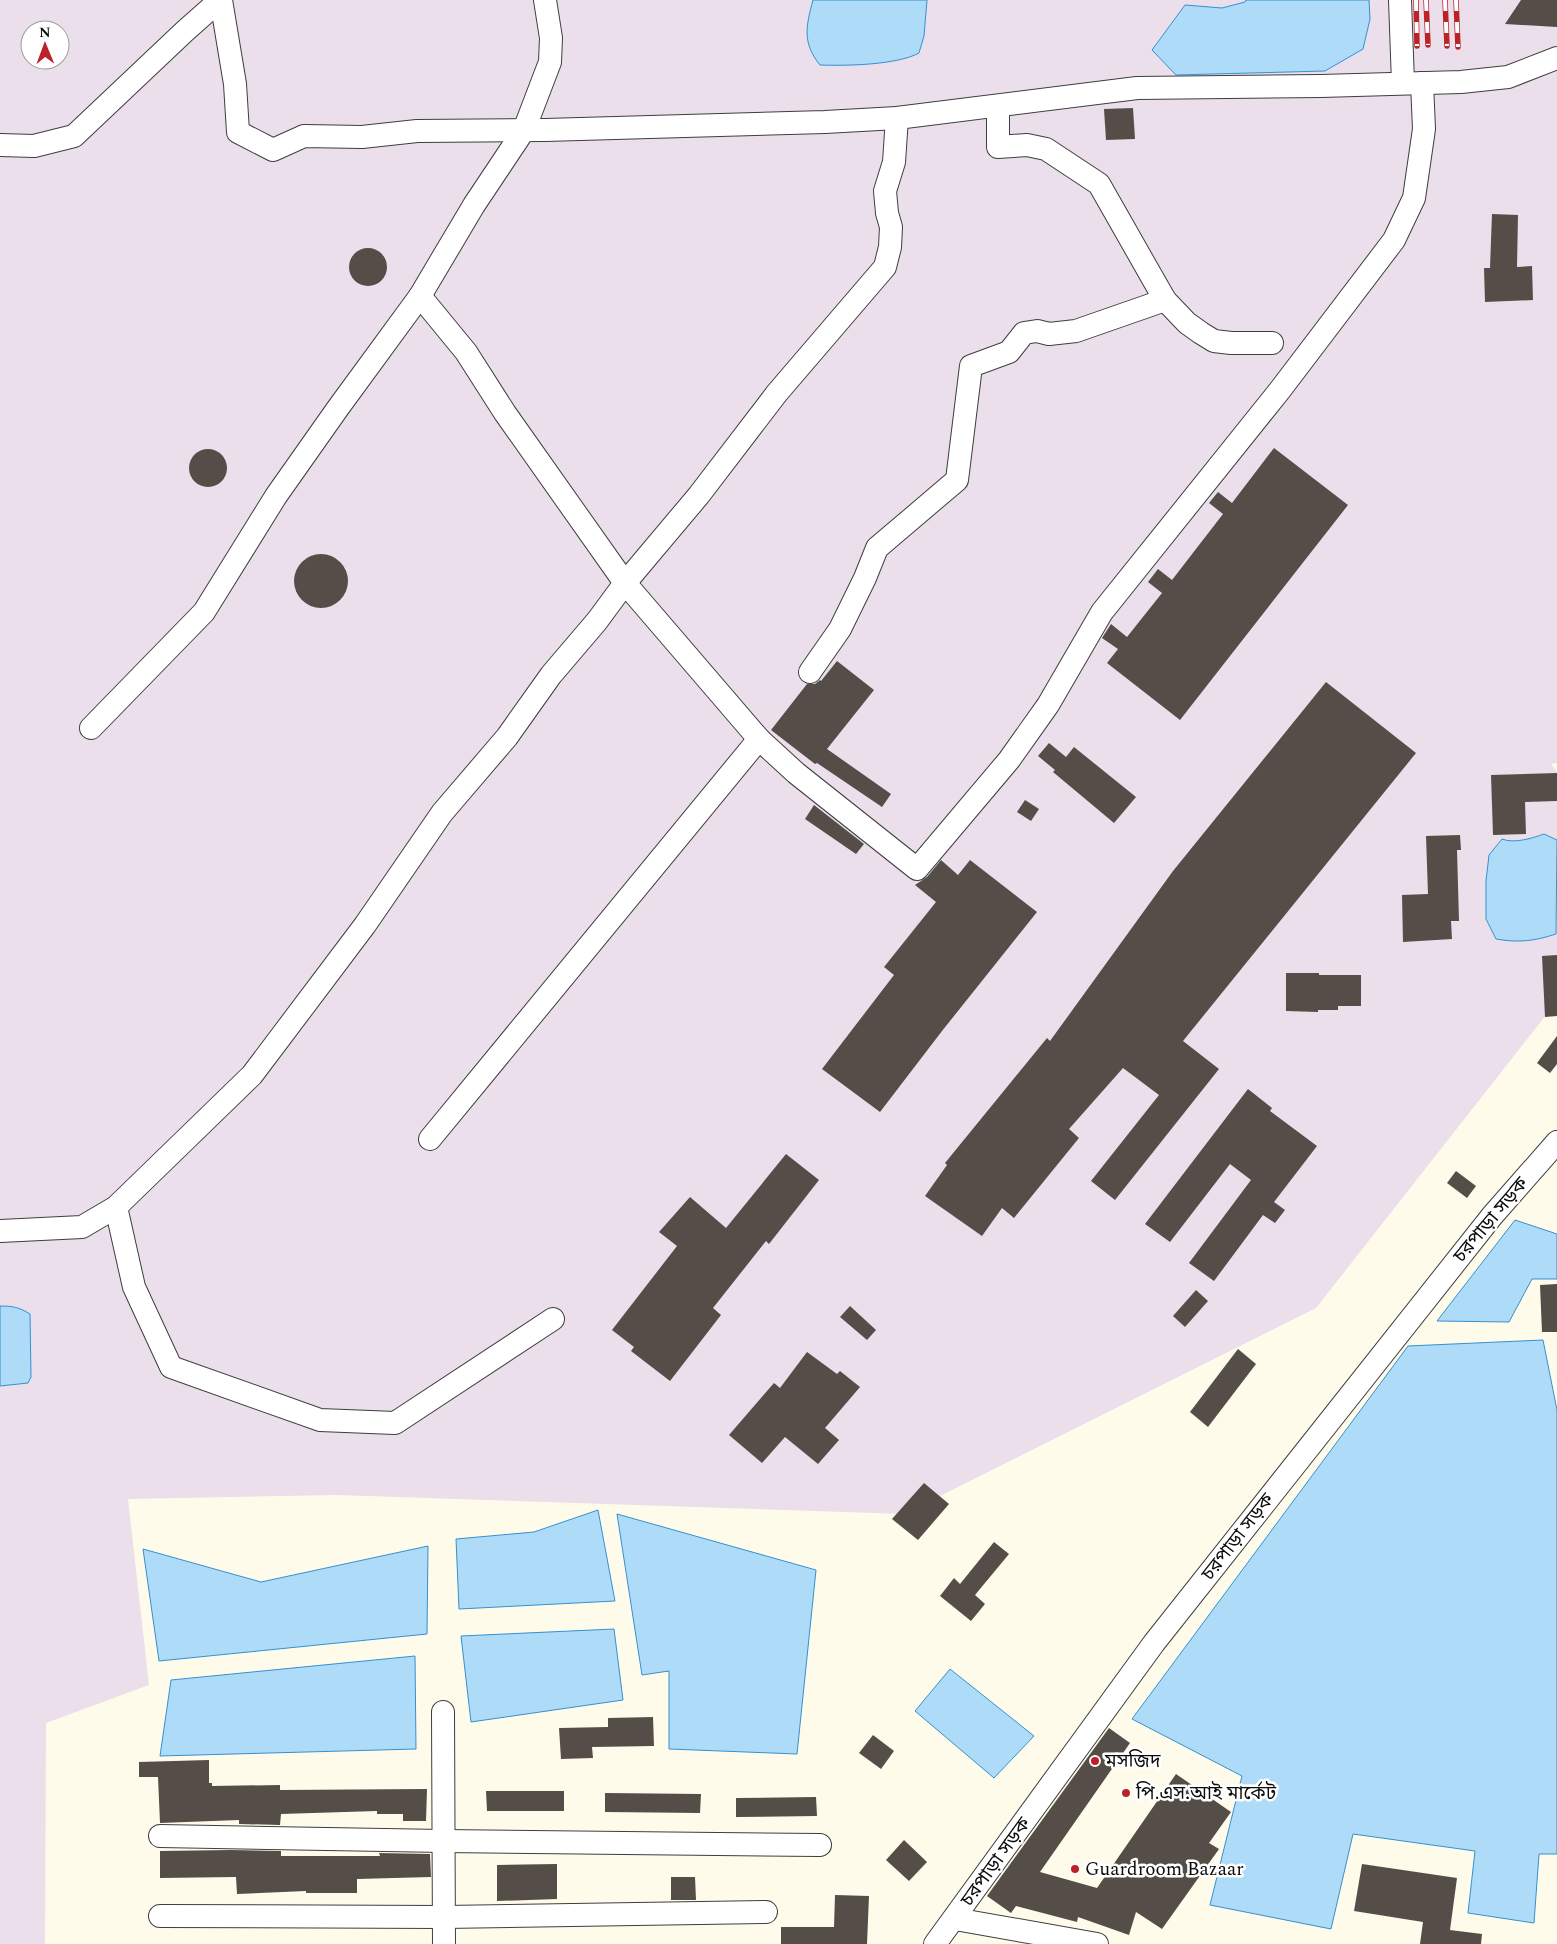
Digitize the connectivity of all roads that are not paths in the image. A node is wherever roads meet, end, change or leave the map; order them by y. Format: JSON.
{"nodes":[{"id":1,"x":221,"y":0,"type":"edge"},
{"id":2,"x":545,"y":0,"type":"edge"},
{"id":3,"x":1400,"y":0,"type":"edge"},
{"id":4,"x":1557,"y":58,"type":"edge"},
{"id":5,"x":1413,"y":83,"type":"junction"},
{"id":6,"x":998,"y":107,"type":"junction"},
{"id":7,"x":897,"y":118,"type":"junction"},
{"id":8,"x":524,"y":130,"type":"junction"},
{"id":9,"x":0,"y":144,"type":"edge"},
{"id":10,"x":420,"y":296,"type":"junction"},
{"id":11,"x":1165,"y":300,"type":"junction"},
{"id":12,"x":1272,"y":343,"type":"dead end"},
{"id":13,"x":625,"y":583,"type":"junction"},
{"id":14,"x":810,"y":672,"type":"dead end"},
{"id":15,"x":91,"y":728,"type":"dead end"},
{"id":16,"x":759,"y":739,"type":"junction"},
{"id":17,"x":430,"y":1139,"type":"dead end"},
{"id":18,"x":1557,"y":1142,"type":"edge"},
{"id":19,"x":116,"y":1208,"type":"junction"},
{"id":20,"x":0,"y":1230,"type":"edge"},
{"id":21,"x":553,"y":1319,"type":"dead end"},
{"id":22,"x":443,"y":1712,"type":"dead end"},
{"id":23,"x":160,"y":1836,"type":"dead end"},
{"id":24,"x":444,"y":1841,"type":"junction"},
{"id":25,"x":820,"y":1845,"type":"dead end"},
{"id":26,"x":766,"y":1912,"type":"dead end"},
{"id":27,"x":160,"y":1916,"type":"dead end"},
{"id":28,"x":444,"y":1917,"type":"junction"},
{"id":29,"x":955,"y":1919,"type":"junction"},
{"id":30,"x":444,"y":1944,"type":"edge"},
{"id":31,"x":935,"y":1944,"type":"edge"},
{"id":32,"x":1097,"y":1944,"type":"edge"}],
"edges":[{"from":1,"to":8,"type":"street"},
{"from":1,"to":9,"type":"street"},
{"from":2,"to":8,"type":"street"},
{"from":3,"to":5,"type":"street"},
{"from":4,"to":5,"type":"street"},
{"from":5,"to":6,"type":"street"},
{"from":5,"to":16,"type":"street"},
{"from":6,"to":7,"type":"street"},
{"from":6,"to":11,"type":"street"},
{"from":7,"to":8,"type":"street"},
{"from":7,"to":13,"type":"street"},
{"from":8,"to":10,"type":"street"},
{"from":10,"to":13,"type":"street"},
{"from":10,"to":15,"type":"street"},
{"from":11,"to":12,"type":"street"},
{"from":11,"to":14,"type":"street"},
{"from":13,"to":16,"type":"street"},
{"from":13,"to":19,"type":"street"},
{"from":16,"to":17,"type":"street"},
{"from":18,"to":29,"type":"street","name":"চরপাড়া সড়ক"},
{"from":19,"to":20,"type":"street"},
{"from":19,"to":21,"type":"street"},
{"from":22,"to":24,"type":"street"},
{"from":23,"to":24,"type":"street"},
{"from":24,"to":25,"type":"street"},
{"from":24,"to":28,"type":"street"},
{"from":26,"to":28,"type":"street"},
{"from":27,"to":28,"type":"street"},
{"from":28,"to":30,"type":"street"},
{"from":29,"to":31,"type":"street","name":"চরপাড়া সড়ক"},
{"from":29,"to":32,"type":"street"}]}
